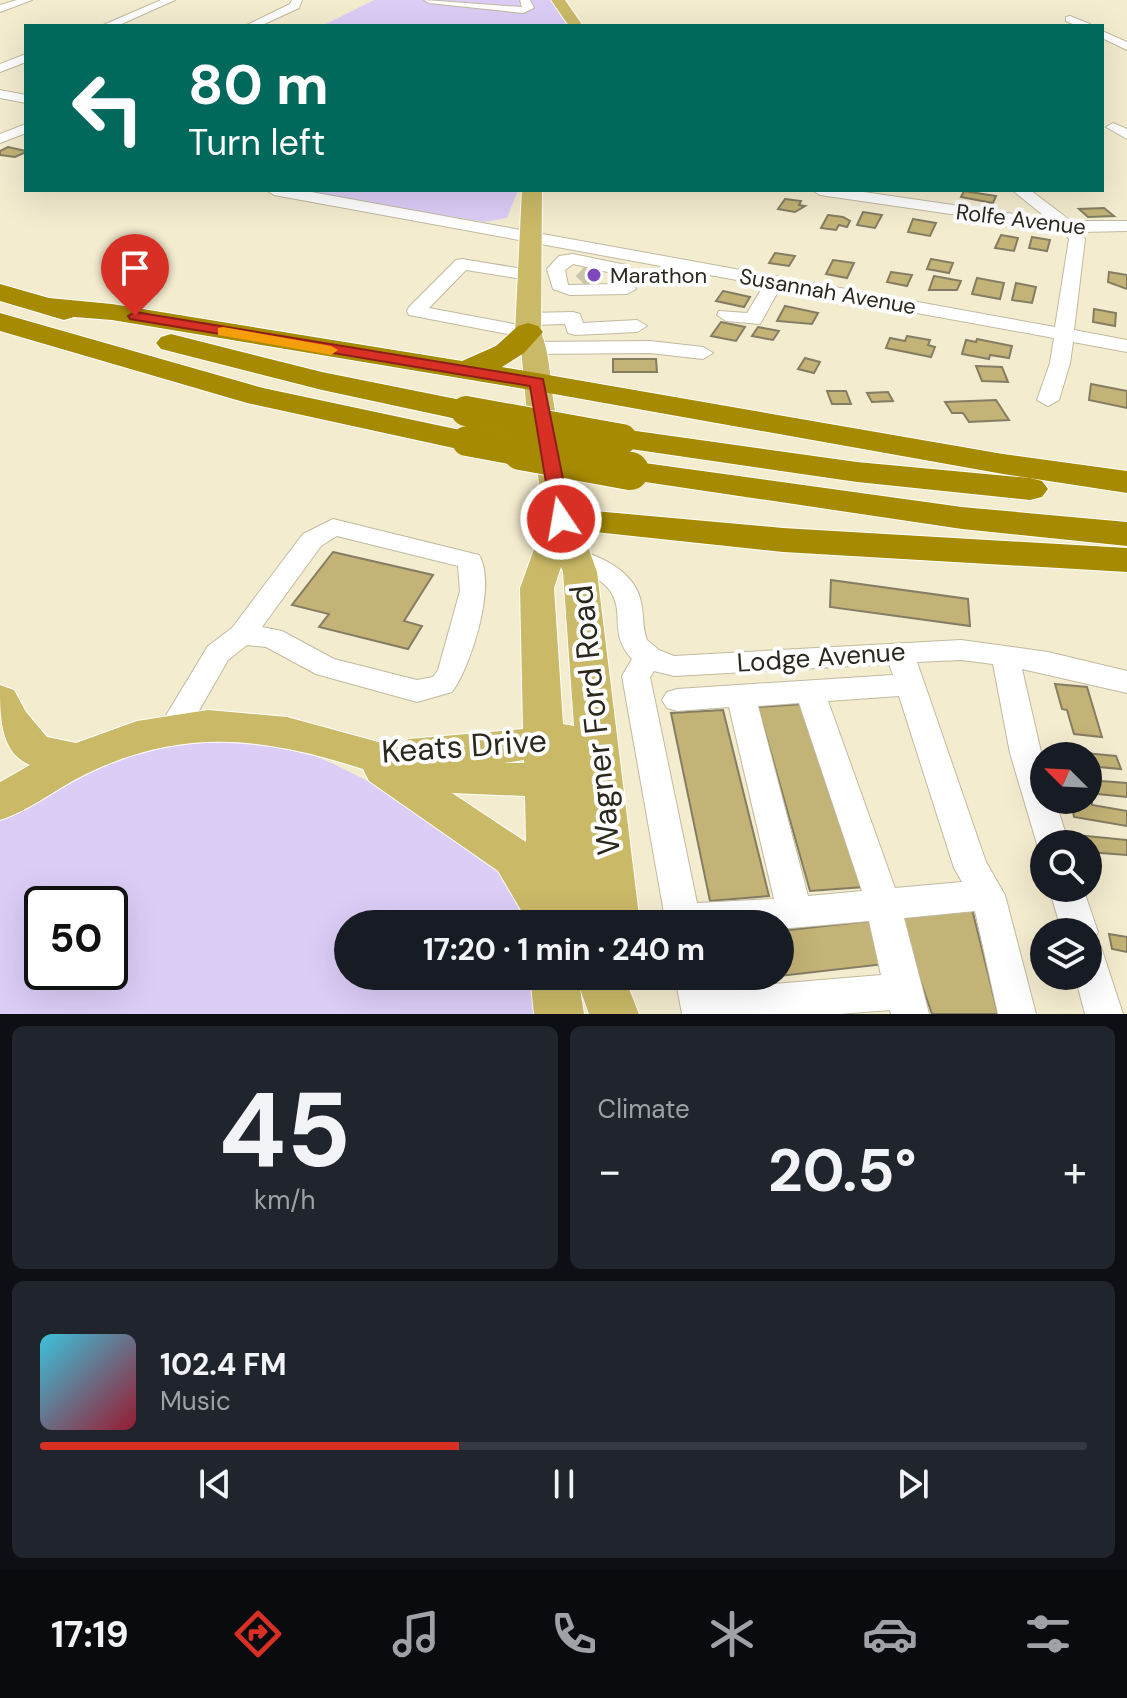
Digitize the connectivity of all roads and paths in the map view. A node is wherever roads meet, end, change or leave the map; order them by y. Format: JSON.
{"nodes":[{"id":1,"x":27,"y":0,"type":"edge"},
{"id":2,"x":170,"y":0,"type":"edge"},
{"id":3,"x":300,"y":0,"type":"edge"},
{"id":4,"x":429,"y":0,"type":"edge"},
{"id":5,"x":525,"y":0,"type":"edge"},
{"id":6,"x":558,"y":0,"type":"edge"},
{"id":7,"x":0,"y":9,"type":"edge"},
{"id":8,"x":1070,"y":19,"type":"dead end"},
{"id":9,"x":112,"y":24,"type":"edge"},
{"id":10,"x":255,"y":24,"type":"edge"},
{"id":11,"x":575,"y":24,"type":"edge"},
{"id":12,"x":1081,"y":24,"type":"edge"},
{"id":13,"x":1104,"y":35,"type":"edge"},
{"id":14,"x":1127,"y":46,"type":"edge"},
{"id":15,"x":24,"y":59,"type":"edge"},
{"id":16,"x":0,"y":68,"type":"edge"},
{"id":17,"x":0,"y":94,"type":"edge"},
{"id":18,"x":24,"y":99,"type":"edge"},
{"id":19,"x":1113,"y":127,"type":"dead end"},
{"id":20,"x":24,"y":129,"type":"edge"},
{"id":21,"x":1127,"y":135,"type":"edge"},
{"id":22,"x":0,"y":139,"type":"edge"},
{"id":23,"x":285,"y":192,"type":"edge"},
{"id":24,"x":532,"y":192,"type":"edge"},
{"id":25,"x":833,"y":192,"type":"edge"},
{"id":26,"x":1023,"y":192,"type":"edge"},
{"id":27,"x":1127,"y":226,"type":"edge"},
{"id":28,"x":1068,"y":227,"type":"junction"},
{"id":29,"x":529,"y":237,"type":"junction"},
{"id":30,"x":587,"y":274,"type":"junction"},
{"id":31,"x":529,"y":280,"type":"junction"},
{"id":32,"x":775,"y":281,"type":"junction"},
{"id":33,"x":0,"y":292,"type":"edge"},
{"id":34,"x":41,"y":306,"type":"junction"},
{"id":35,"x":726,"y":315,"type":"dead end"},
{"id":36,"x":573,"y":318,"type":"junction"},
{"id":37,"x":0,"y":322,"type":"edge"},
{"id":38,"x":637,"y":326,"type":"dead end"},
{"id":39,"x":530,"y":333,"type":"junction"},
{"id":40,"x":1062,"y":334,"type":"junction"},
{"id":41,"x":1127,"y":346,"type":"edge"},
{"id":42,"x":703,"y":353,"type":"dead end"},
{"id":43,"x":461,"y":370,"type":"junction"},
{"id":44,"x":537,"y":382,"type":"junction"},
{"id":45,"x":1048,"y":400,"type":"dead end"},
{"id":46,"x":466,"y":426,"type":"junction"},
{"id":47,"x":626,"y":455,"type":"junction"},
{"id":48,"x":1127,"y":482,"type":"edge"},
{"id":49,"x":1127,"y":496,"type":"edge"},
{"id":50,"x":561,"y":519,"type":"junction"},
{"id":51,"x":1127,"y":534,"type":"edge"},
{"id":52,"x":574,"y":557,"type":"junction"},
{"id":53,"x":1127,"y":560,"type":"edge"},
{"id":54,"x":582,"y":599,"type":"junction"},
{"id":55,"x":242,"y":635,"type":"junction"},
{"id":56,"x":899,"y":652,"type":"junction"},
{"id":57,"x":1005,"y":654,"type":"junction"},
{"id":58,"x":648,"y":658,"type":"junction"},
{"id":59,"x":1127,"y":682,"type":"edge"},
{"id":60,"x":908,"y":685,"type":"junction"},
{"id":61,"x":810,"y":692,"type":"junction"},
{"id":62,"x":741,"y":697,"type":"junction"},
{"id":63,"x":0,"y":700,"type":"edge"},
{"id":64,"x":677,"y":700,"type":"dead end"},
{"id":65,"x":174,"y":727,"type":"junction"},
{"id":66,"x":362,"y":754,"type":"junction"},
{"id":67,"x":77,"y":759,"type":"junction"},
{"id":68,"x":556,"y":759,"type":"junction"},
{"id":69,"x":0,"y":803,"type":"edge"},
{"id":70,"x":1049,"y":830,"type":"edge"},
{"id":71,"x":988,"y":895,"type":"junction"},
{"id":72,"x":883,"y":904,"type":"junction"},
{"id":73,"x":552,"y":910,"type":"edge"},
{"id":74,"x":561,"y":910,"type":"edge"},
{"id":75,"x":615,"y":910,"type":"edge"},
{"id":76,"x":681,"y":910,"type":"edge"},
{"id":77,"x":795,"y":913,"type":"joint"},
{"id":78,"x":556,"y":990,"type":"edge"},
{"id":79,"x":605,"y":990,"type":"edge"},
{"id":80,"x":624,"y":990,"type":"edge"},
{"id":81,"x":1097,"y":990,"type":"edge"},
{"id":82,"x":698,"y":999,"type":"edge"},
{"id":83,"x":906,"y":1003,"type":"edge"},
{"id":84,"x":559,"y":1014,"type":"edge"},
{"id":85,"x":614,"y":1014,"type":"edge"},
{"id":86,"x":627,"y":1014,"type":"edge"},
{"id":87,"x":1017,"y":1014,"type":"edge"},
{"id":88,"x":1104,"y":1014,"type":"edge"}],
"edges":[{"from":1,"to":7,"type":"street"},
{"from":2,"to":9,"type":"street"},
{"from":3,"to":10,"type":"street"},
{"from":4,"to":5,"type":"street"},
{"from":6,"to":11,"type":"main road"},
{"from":8,"to":12,"type":"street"},
{"from":13,"to":14,"type":"street"},
{"from":15,"to":16,"type":"street"},
{"from":17,"to":18,"type":"street"},
{"from":19,"to":21,"type":"street"},
{"from":20,"to":22,"type":"street"},
{"from":23,"to":29,"type":"street","name":"Susannah Avenue"},
{"from":24,"to":29,"type":"main road","name":"Wagner Ford Road"},
{"from":25,"to":28,"type":"street","name":"Rolfe Avenue"},
{"from":26,"to":28,"type":"street"},
{"from":27,"to":28,"type":"street","name":"Rolfe Avenue"},
{"from":28,"to":40,"type":"street"},
{"from":29,"to":30,"type":"street","name":"Susannah Avenue"},
{"from":29,"to":31,"type":"main road","name":"Wagner Ford Road"},
{"from":30,"to":31,"type":"street"},
{"from":30,"to":32,"type":"street","name":"Susannah Avenue"},
{"from":30,"to":36,"type":"street"},
{"from":31,"to":39,"type":"main road","name":"Wagner Ford Road"},
{"from":31,"to":39,"type":"street"},
{"from":32,"to":35,"type":"street"},
{"from":32,"to":40,"type":"street","name":"Susannah Avenue"},
{"from":33,"to":34,"type":"highway"},
{"from":34,"to":43,"type":"highway"},
{"from":34,"to":46,"type":"highway"},
{"from":36,"to":38,"type":"street"},
{"from":36,"to":39,"type":"street"},
{"from":37,"to":46,"type":"highway"},
{"from":39,"to":42,"type":"street"},
{"from":39,"to":43,"type":"highway"},
{"from":39,"to":44,"type":"main road","name":"Wagner Ford Road"},
{"from":40,"to":41,"type":"street","name":"Susannah Avenue"},
{"from":40,"to":45,"type":"street"},
{"from":43,"to":44,"type":"highway"},
{"from":44,"to":48,"type":"highway"},
{"from":44,"to":50,"type":"main road","name":"Wagner Ford Road"},
{"from":46,"to":47,"type":"highway","bridge":true},
{"from":47,"to":49,"type":"highway"},
{"from":47,"to":51,"type":"highway"},
{"from":50,"to":52,"type":"main road","name":"Wagner Ford Road"},
{"from":50,"to":53,"type":"highway"},
{"from":50,"to":68,"type":"main road","name":"Wagner Ford Road"},
{"from":52,"to":54,"type":"main road","name":"Wagner Ford Road"},
{"from":52,"to":58,"type":"street"},
{"from":54,"to":68,"type":"main road"},
{"from":54,"to":75,"type":"main road","name":"Wagner Ford Road"},
{"from":55,"to":55,"type":"street"},
{"from":55,"to":65,"type":"street"},
{"from":56,"to":57,"type":"street","name":"Lodge Avenue"},
{"from":56,"to":58,"type":"street","name":"Lodge Avenue"},
{"from":56,"to":60,"type":"street"},
{"from":57,"to":59,"type":"street","name":"Lodge Avenue"},
{"from":57,"to":70,"type":"street"},
{"from":58,"to":76,"type":"street"},
{"from":60,"to":61,"type":"street"},
{"from":60,"to":71,"type":"street"},
{"from":61,"to":62,"type":"street"},
{"from":61,"to":72,"type":"street"},
{"from":62,"to":64,"type":"street"},
{"from":62,"to":77,"type":"street"},
{"from":63,"to":67,"type":"main road"},
{"from":65,"to":66,"type":"main road","name":"Keats Drive"},
{"from":65,"to":67,"type":"main road","name":"Keats Drive"},
{"from":66,"to":68,"type":"main road","name":"Keats Drive"},
{"from":66,"to":73,"type":"main road"},
{"from":67,"to":69,"type":"main road","name":"Keats Drive"},
{"from":68,"to":74,"type":"main road"},
{"from":71,"to":72,"type":"street"},
{"from":71,"to":87,"type":"street"},
{"from":72,"to":77,"type":"street"},
{"from":72,"to":83,"type":"street"},
{"from":78,"to":84,"type":"main road"},
{"from":79,"to":85,"type":"main road"},
{"from":80,"to":86,"type":"main road"},
{"from":81,"to":88,"type":"street"},
{"from":82,"to":83,"type":"street"}]}
